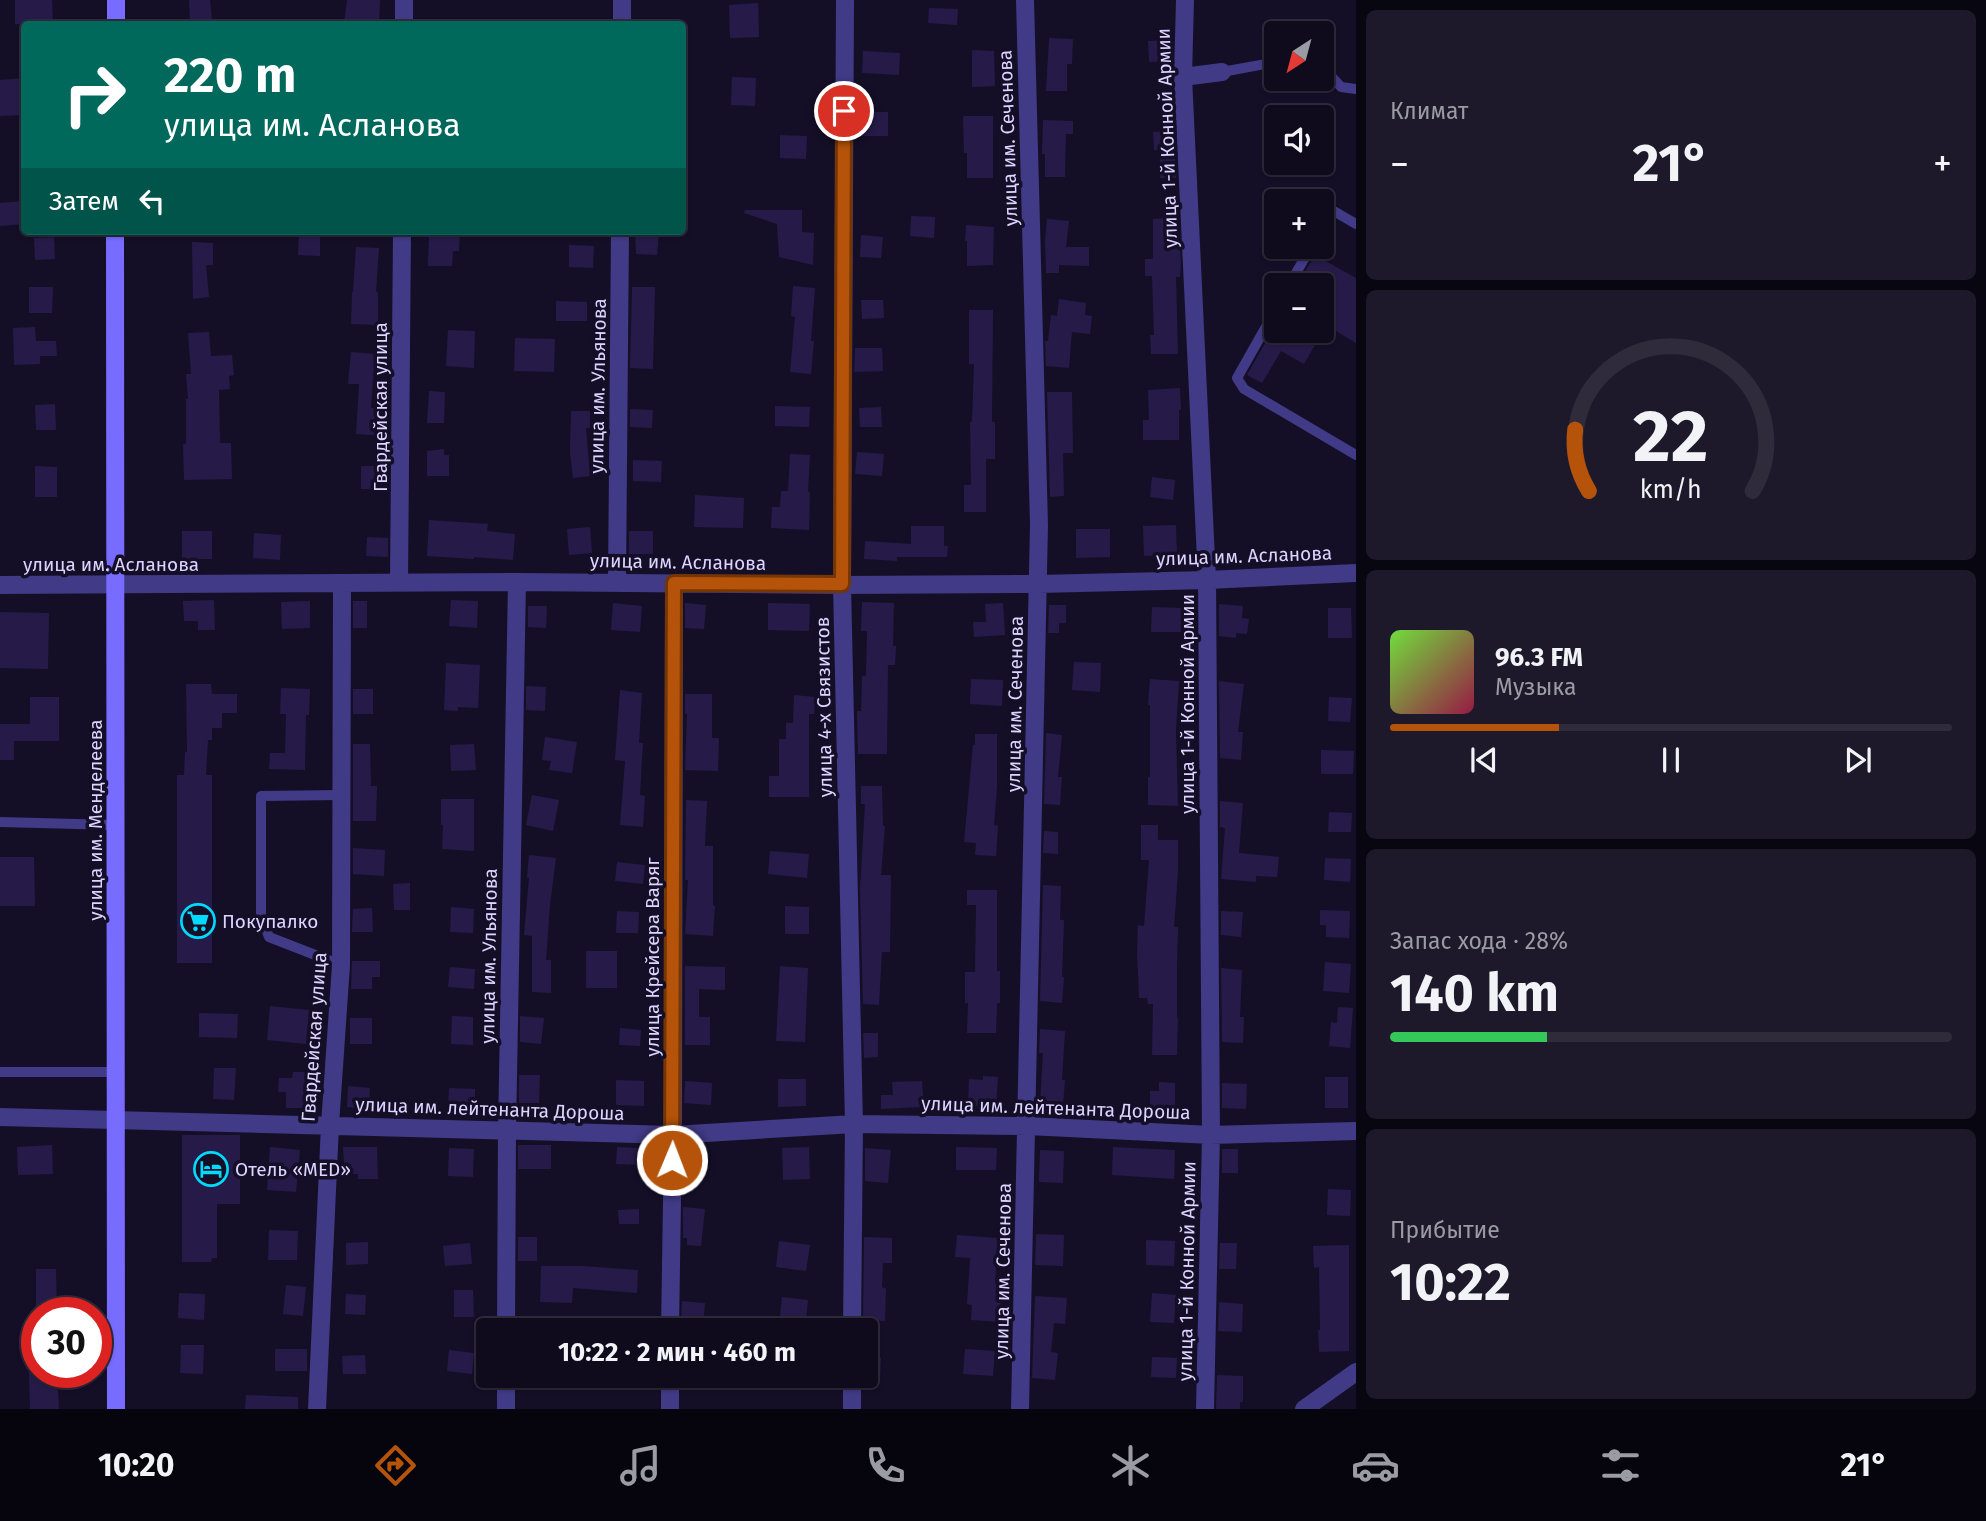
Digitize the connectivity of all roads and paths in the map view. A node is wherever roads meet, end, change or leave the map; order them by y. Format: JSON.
{"nodes":[{"id":1,"x":116,"y":0,"type":"edge"},
{"id":2,"x":404,"y":0,"type":"edge"},
{"id":3,"x":622,"y":0,"type":"edge"},
{"id":4,"x":845,"y":0,"type":"edge"},
{"id":5,"x":1025,"y":0,"type":"edge"},
{"id":6,"x":1185,"y":0,"type":"edge"},
{"id":7,"x":116,"y":21,"type":"edge"},
{"id":8,"x":404,"y":21,"type":"edge"},
{"id":9,"x":622,"y":21,"type":"edge"},
{"id":10,"x":1264,"y":64,"type":"edge"},
{"id":11,"x":1222,"y":72,"type":"joint"},
{"id":12,"x":1182,"y":77,"type":"junction"},
{"id":13,"x":1334,"y":79,"type":"edge"},
{"id":14,"x":1356,"y":89,"type":"edge"},
{"id":15,"x":1334,"y":211,"type":"edge"},
{"id":16,"x":1356,"y":224,"type":"edge"},
{"id":17,"x":115,"y":235,"type":"edge"},
{"id":18,"x":402,"y":235,"type":"edge"},
{"id":19,"x":620,"y":235,"type":"edge"},
{"id":20,"x":1264,"y":330,"type":"edge"},
{"id":21,"x":1356,"y":455,"type":"edge"},
{"id":22,"x":1356,"y":573,"type":"edge"},
{"id":23,"x":1207,"y":580,"type":"junction"},
{"id":24,"x":399,"y":582,"type":"junction"},
{"id":25,"x":517,"y":582,"type":"junction"},
{"id":26,"x":342,"y":583,"type":"junction"},
{"id":27,"x":617,"y":583,"type":"junction"},
{"id":28,"x":674,"y":583,"type":"junction"},
{"id":29,"x":117,"y":584,"type":"junction"},
{"id":30,"x":842,"y":584,"type":"junction"},
{"id":31,"x":1038,"y":584,"type":"junction"},
{"id":32,"x":0,"y":585,"type":"edge"},
{"id":33,"x":340,"y":794,"type":"junction"},
{"id":34,"x":0,"y":822,"type":"edge"},
{"id":35,"x":116,"y":825,"type":"junction"},
{"id":36,"x":341,"y":965,"type":"junction"},
{"id":37,"x":0,"y":1072,"type":"edge"},
{"id":38,"x":116,"y":1073,"type":"junction"},
{"id":39,"x":0,"y":1116,"type":"edge"},
{"id":40,"x":116,"y":1119,"type":"junction"},
{"id":41,"x":854,"y":1124,"type":"junction"},
{"id":42,"x":330,"y":1125,"type":"junction"},
{"id":43,"x":1028,"y":1126,"type":"junction"},
{"id":44,"x":507,"y":1131,"type":"junction"},
{"id":45,"x":1356,"y":1131,"type":"edge"},
{"id":46,"x":673,"y":1135,"type":"junction"},
{"id":47,"x":1211,"y":1135,"type":"junction"},
{"id":48,"x":506,"y":1318,"type":"edge"},
{"id":49,"x":670,"y":1318,"type":"edge"},
{"id":50,"x":852,"y":1318,"type":"edge"},
{"id":51,"x":1356,"y":1372,"type":"edge"},
{"id":52,"x":506,"y":1388,"type":"edge"},
{"id":53,"x":670,"y":1388,"type":"edge"},
{"id":54,"x":852,"y":1388,"type":"edge"},
{"id":55,"x":116,"y":1409,"type":"edge"},
{"id":56,"x":317,"y":1409,"type":"edge"},
{"id":57,"x":506,"y":1409,"type":"edge"},
{"id":58,"x":670,"y":1409,"type":"edge"},
{"id":59,"x":852,"y":1409,"type":"edge"},
{"id":60,"x":1020,"y":1409,"type":"edge"},
{"id":61,"x":1205,"y":1409,"type":"edge"},
{"id":62,"x":1304,"y":1409,"type":"edge"}],
"edges":[{"from":1,"to":7,"type":"main road"},
{"from":2,"to":8,"type":"street"},
{"from":3,"to":9,"type":"street"},
{"from":4,"to":30,"type":"street","name":"улица 4-х Связистов"},
{"from":5,"to":31,"type":"street","name":"улица им. Сеченова"},
{"from":6,"to":12,"type":"street","name":"улица 1-й Конной Армии"},
{"from":10,"to":11,"type":"lane"},
{"from":11,"to":12,"type":"street"},
{"from":12,"to":23,"type":"street","name":"улица 1-й Конной Армии"},
{"from":13,"to":14,"type":"lane"},
{"from":15,"to":16,"type":"lane"},
{"from":17,"to":29,"type":"main road","name":"улица им. Менделеева"},
{"from":18,"to":24,"type":"street","name":"Гвардейская улица"},
{"from":19,"to":27,"type":"street","name":"улица им. Ульянова"},
{"from":20,"to":21,"type":"lane"},
{"from":22,"to":23,"type":"street","name":"улица им. Асланова"},
{"from":23,"to":31,"type":"street","name":"улица им. Асланова"},
{"from":23,"to":47,"type":"street","name":"улица 1-й Конной Армии"},
{"from":24,"to":25,"type":"street","name":"улица им. Асланова"},
{"from":24,"to":26,"type":"street","name":"улица им. Асланова"},
{"from":25,"to":27,"type":"street","name":"улица им. Асланова"},
{"from":25,"to":44,"type":"street","name":"улица им. Ульянова"},
{"from":26,"to":29,"type":"street","name":"улица им. Асланова"},
{"from":26,"to":33,"type":"street","name":"Гвардейская улица"},
{"from":27,"to":28,"type":"street","name":"улица им. Асланова"},
{"from":28,"to":30,"type":"street","name":"улица им. Асланова"},
{"from":28,"to":46,"type":"street","name":"улица Крейсера Варяг"},
{"from":29,"to":32,"type":"street","name":"улица им. Асланова"},
{"from":29,"to":35,"type":"main road","name":"улица им. Менделеева"},
{"from":30,"to":31,"type":"street","name":"улица им. Асланова"},
{"from":30,"to":41,"type":"street","name":"улица 4-х Связистов"},
{"from":31,"to":43,"type":"street","name":"улица им. Сеченова"},
{"from":33,"to":36,"type":"street","name":"Гвардейская улица"},
{"from":33,"to":36,"type":"lane"},
{"from":34,"to":35,"type":"lane"},
{"from":35,"to":38,"type":"main road","name":"улица им. Менделеева"},
{"from":36,"to":42,"type":"street","name":"Гвардейская улица"},
{"from":37,"to":38,"type":"lane"},
{"from":38,"to":40,"type":"main road","name":"улица им. Менделеева"},
{"from":39,"to":40,"type":"street","name":"улица им. лейтенанта Дороша"},
{"from":40,"to":42,"type":"street","name":"улица им. лейтенанта Дороша"},
{"from":40,"to":55,"type":"main road","name":"улица им. Менделеева"},
{"from":41,"to":43,"type":"street","name":"улица им. лейтенанта Дороша"},
{"from":41,"to":46,"type":"street","name":"улица им. лейтенанта Дороша"},
{"from":41,"to":50,"type":"street","name":"улица 4-х Связистов"},
{"from":42,"to":44,"type":"street","name":"улица им. лейтенанта Дороша"},
{"from":42,"to":56,"type":"street","name":"Гвардейская улица"},
{"from":43,"to":47,"type":"street","name":"улица им. лейтенанта Дороша"},
{"from":43,"to":60,"type":"street","name":"улица им. Сеченова"},
{"from":44,"to":46,"type":"street","name":"улица им. лейтенанта Дороша"},
{"from":44,"to":48,"type":"street","name":"улица им. Ульянова"},
{"from":45,"to":47,"type":"street","name":"улица им. лейтенанта Дороша"},
{"from":46,"to":49,"type":"street","name":"улица Крейсера Варяг"},
{"from":47,"to":61,"type":"street","name":"улица 1-й Конной Армии"},
{"from":51,"to":62,"type":"street"},
{"from":52,"to":57,"type":"street"},
{"from":53,"to":58,"type":"street"},
{"from":54,"to":59,"type":"street"}]}
